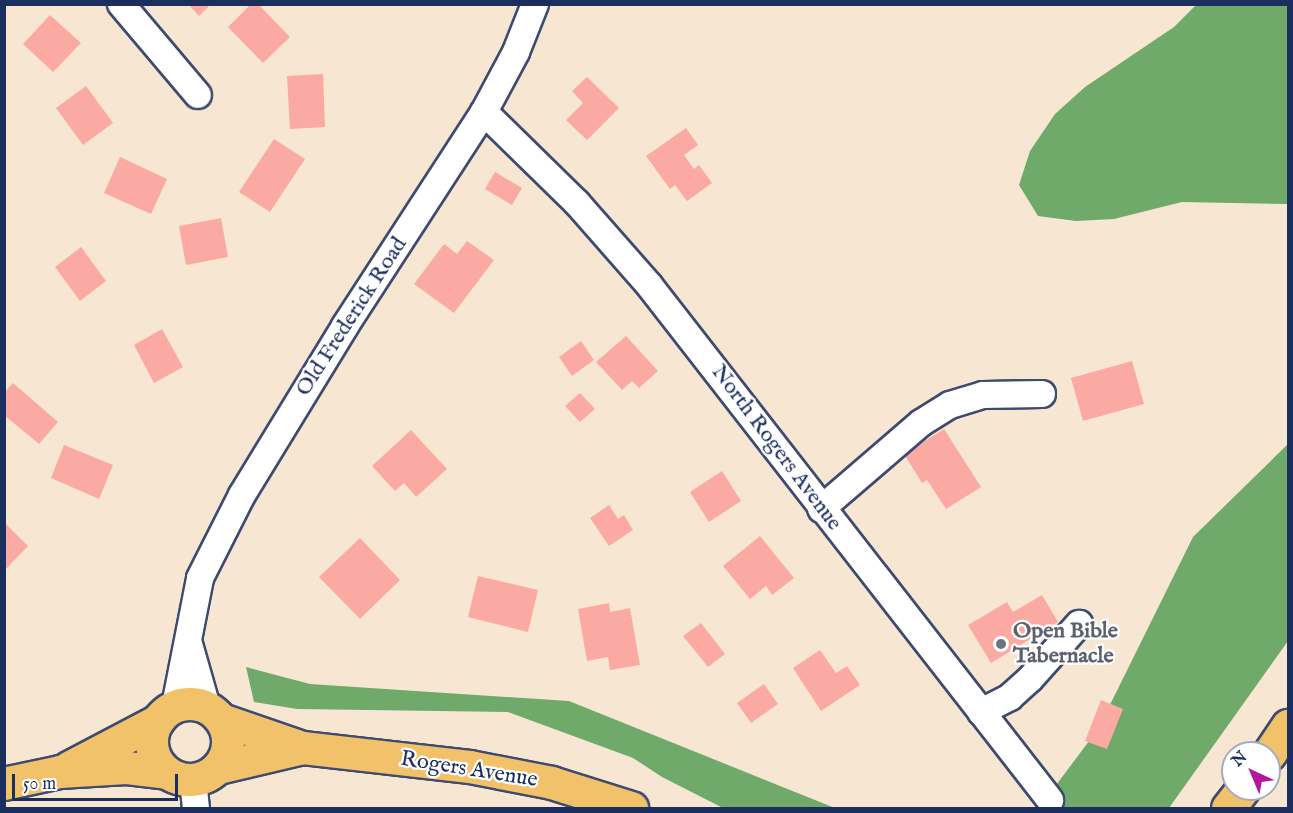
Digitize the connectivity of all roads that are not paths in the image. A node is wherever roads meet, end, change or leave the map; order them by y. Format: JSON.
{"nodes":[{"id":1,"x":121,"y":4,"type":"edge"},
{"id":2,"x":535,"y":4,"type":"edge"},
{"id":3,"x":198,"y":95,"type":"dead end"},
{"id":4,"x":484,"y":112,"type":"junction"},
{"id":5,"x":1042,"y":394,"type":"dead end"},
{"id":6,"x":821,"y":509,"type":"junction"},
{"id":7,"x":1079,"y":624,"type":"dead end"},
{"id":8,"x":187,"y":637,"type":"junction"},
{"id":9,"x":981,"y":712,"type":"junction"},
{"id":10,"x":167,"y":714,"type":"junction"},
{"id":11,"x":215,"y":714,"type":"junction"},
{"id":12,"x":1288,"y":726,"type":"edge"},
{"id":13,"x":1278,"y":741,"type":"edge"},
{"id":14,"x":303,"y":748,"type":"junction"},
{"id":15,"x":60,"y":772,"type":"junction"},
{"id":16,"x":194,"y":782,"type":"edge"},
{"id":17,"x":4,"y":784,"type":"edge"},
{"id":18,"x":1050,"y":800,"type":"dead end"},
{"id":19,"x":632,"y":808,"type":"edge"}],
"edges":[{"from":1,"to":3,"type":"street"},
{"from":2,"to":4,"type":"street","name":"Old Frederick Road"},
{"from":4,"to":6,"type":"street","name":"North Rogers Avenue"},
{"from":4,"to":8,"type":"street","name":"Old Frederick Road"},
{"from":5,"to":6,"type":"street"},
{"from":6,"to":9,"type":"street","name":"North Rogers Avenue"},
{"from":7,"to":9,"type":"street"},
{"from":8,"to":10,"type":"street","name":"Old Frederick Road"},
{"from":8,"to":11,"type":"street","name":"Old Frederick Road"},
{"from":9,"to":18,"type":"street","name":"North Rogers Avenue"},
{"from":10,"to":11,"type":"main road"},
{"from":10,"to":15,"type":"main road","name":"Rogers Avenue"},
{"from":10,"to":16,"type":"main road"},
{"from":11,"to":14,"type":"main road","name":"Rogers Avenue"},
{"from":11,"to":16,"type":"main road"},
{"from":12,"to":13,"type":"highway"},
{"from":14,"to":16,"type":"main road","name":"Rogers Avenue"},
{"from":14,"to":19,"type":"main road","name":"Rogers Avenue"},
{"from":15,"to":16,"type":"main road","name":"Rogers Avenue"},
{"from":15,"to":17,"type":"main road","name":"Rogers Avenue"}]}
